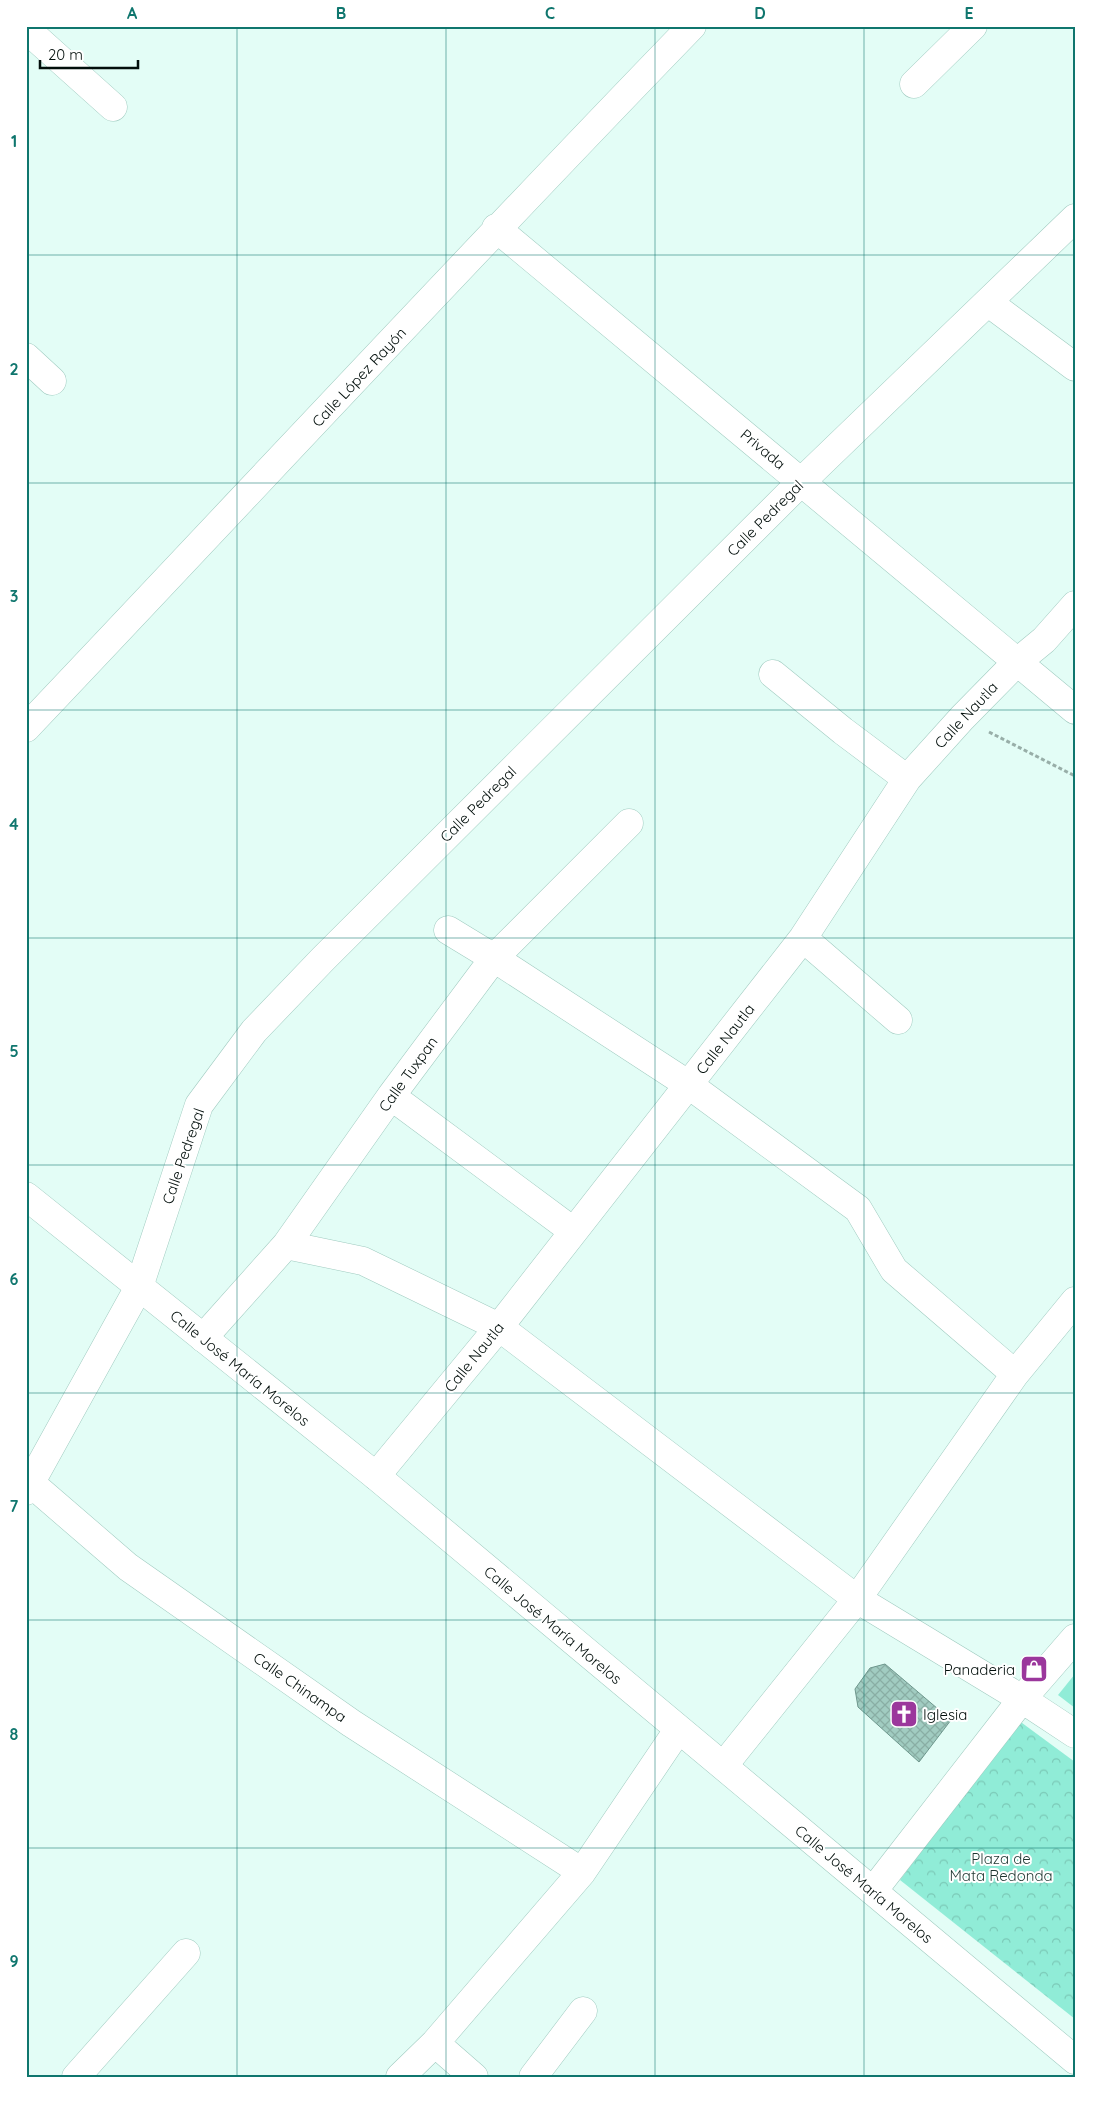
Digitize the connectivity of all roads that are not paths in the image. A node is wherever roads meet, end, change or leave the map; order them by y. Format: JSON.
{"nodes":[{"id":1,"x":692,"y":26,"type":"edge"},
{"id":2,"x":973,"y":26,"type":"edge"},
{"id":3,"x":26,"y":29,"type":"edge"},
{"id":4,"x":914,"y":84,"type":"dead end"},
{"id":5,"x":113,"y":107,"type":"dead end"},
{"id":6,"x":1075,"y":218,"type":"edge"},
{"id":7,"x":496,"y":228,"type":"junction"},
{"id":8,"x":988,"y":303,"type":"junction"},
{"id":9,"x":26,"y":357,"type":"edge"},
{"id":10,"x":1075,"y":367,"type":"edge"},
{"id":11,"x":52,"y":381,"type":"dead end"},
{"id":12,"x":802,"y":482,"type":"junction"},
{"id":13,"x":1075,"y":605,"type":"edge"},
{"id":14,"x":1016,"y":663,"type":"junction"},
{"id":15,"x":773,"y":674,"type":"dead end"},
{"id":16,"x":1075,"y":710,"type":"edge"},
{"id":17,"x":26,"y":728,"type":"edge"},
{"id":18,"x":907,"y":779,"type":"junction"},
{"id":19,"x":629,"y":823,"type":"dead end"},
{"id":20,"x":448,"y":930,"type":"dead end"},
{"id":21,"x":803,"y":938,"type":"junction"},
{"id":22,"x":494,"y":958,"type":"junction"},
{"id":23,"x":898,"y":1020,"type":"dead end"},
{"id":24,"x":688,"y":1085,"type":"junction"},
{"id":25,"x":391,"y":1096,"type":"junction"},
{"id":26,"x":26,"y":1196,"type":"edge"},
{"id":27,"x":573,"y":1230,"type":"junction"},
{"id":28,"x":286,"y":1246,"type":"junction"},
{"id":29,"x":139,"y":1287,"type":"junction"},
{"id":30,"x":1075,"y":1301,"type":"edge"},
{"id":31,"x":499,"y":1327,"type":"junction"},
{"id":32,"x":203,"y":1338,"type":"junction"},
{"id":33,"x":1015,"y":1374,"type":"junction"},
{"id":34,"x":376,"y":1476,"type":"junction"},
{"id":35,"x":28,"y":1484,"type":"edge"},
{"id":36,"x":857,"y":1599,"type":"junction"},
{"id":37,"x":1075,"y":1638,"type":"edge"},
{"id":38,"x":1022,"y":1699,"type":"junction"},
{"id":39,"x":678,"y":1730,"type":"junction"},
{"id":40,"x":1075,"y":1734,"type":"edge"},
{"id":41,"x":724,"y":1765,"type":"junction"},
{"id":42,"x":582,"y":1872,"type":"junction"},
{"id":43,"x":873,"y":1891,"type":"junction"},
{"id":44,"x":186,"y":1953,"type":"dead end"},
{"id":45,"x":583,"y":2011,"type":"dead end"},
{"id":46,"x":435,"y":2043,"type":"junction"},
{"id":47,"x":1075,"y":2060,"type":"edge"},
{"id":48,"x":76,"y":2077,"type":"edge"},
{"id":49,"x":400,"y":2077,"type":"edge"},
{"id":50,"x":474,"y":2077,"type":"edge"},
{"id":51,"x":533,"y":2077,"type":"edge"}],
"edges":[{"from":1,"to":7,"type":"street","name":"Calle López Rayón"},
{"from":2,"to":4,"type":"street"},
{"from":3,"to":5,"type":"street"},
{"from":6,"to":8,"type":"street","name":"Calle Pedregal"},
{"from":7,"to":12,"type":"street","name":"Privada"},
{"from":7,"to":17,"type":"street","name":"Calle López Rayón"},
{"from":8,"to":10,"type":"street"},
{"from":8,"to":12,"type":"street","name":"Calle Pedregal"},
{"from":9,"to":11,"type":"street"},
{"from":12,"to":14,"type":"street","name":"Privada"},
{"from":12,"to":29,"type":"street","name":"Calle Pedregal"},
{"from":13,"to":14,"type":"street","name":"Calle Nautla"},
{"from":14,"to":16,"type":"street","name":"Privada"},
{"from":14,"to":18,"type":"street","name":"Calle Nautla"},
{"from":15,"to":18,"type":"street"},
{"from":18,"to":21,"type":"street","name":"Calle Nautla"},
{"from":19,"to":22,"type":"street","name":"Calle Tuxpan"},
{"from":20,"to":22,"type":"street"},
{"from":21,"to":23,"type":"street"},
{"from":21,"to":24,"type":"street","name":"Calle Nautla"},
{"from":22,"to":24,"type":"street"},
{"from":22,"to":25,"type":"street","name":"Calle Tuxpan"},
{"from":24,"to":27,"type":"street","name":"Calle Nautla"},
{"from":24,"to":33,"type":"street"},
{"from":25,"to":27,"type":"street"},
{"from":25,"to":28,"type":"street","name":"Calle Tuxpan"},
{"from":26,"to":29,"type":"street","name":"Calle José María Morelos"},
{"from":27,"to":31,"type":"street","name":"Calle Nautla"},
{"from":28,"to":31,"type":"street"},
{"from":28,"to":32,"type":"street","name":"Calle Tuxpan"},
{"from":29,"to":32,"type":"street","name":"Calle José María Morelos"},
{"from":29,"to":35,"type":"street","name":"Calle Pedregal"},
{"from":30,"to":33,"type":"street"},
{"from":31,"to":34,"type":"street","name":"Calle Nautla"},
{"from":31,"to":36,"type":"street"},
{"from":32,"to":34,"type":"street","name":"Calle José María Morelos"},
{"from":33,"to":36,"type":"street"},
{"from":34,"to":39,"type":"street","name":"Calle José María Morelos"},
{"from":35,"to":42,"type":"street","name":"Calle Chinampa"},
{"from":36,"to":38,"type":"street"},
{"from":36,"to":41,"type":"street"},
{"from":37,"to":38,"type":"street"},
{"from":38,"to":40,"type":"street"},
{"from":38,"to":43,"type":"street"},
{"from":39,"to":41,"type":"street","name":"Calle José María Morelos"},
{"from":39,"to":42,"type":"street"},
{"from":41,"to":43,"type":"street","name":"Calle José María Morelos"},
{"from":42,"to":46,"type":"street"},
{"from":43,"to":47,"type":"street","name":"Calle José María Morelos"},
{"from":44,"to":48,"type":"street"},
{"from":45,"to":51,"type":"street"},
{"from":46,"to":49,"type":"street"},
{"from":46,"to":50,"type":"street"}]}
